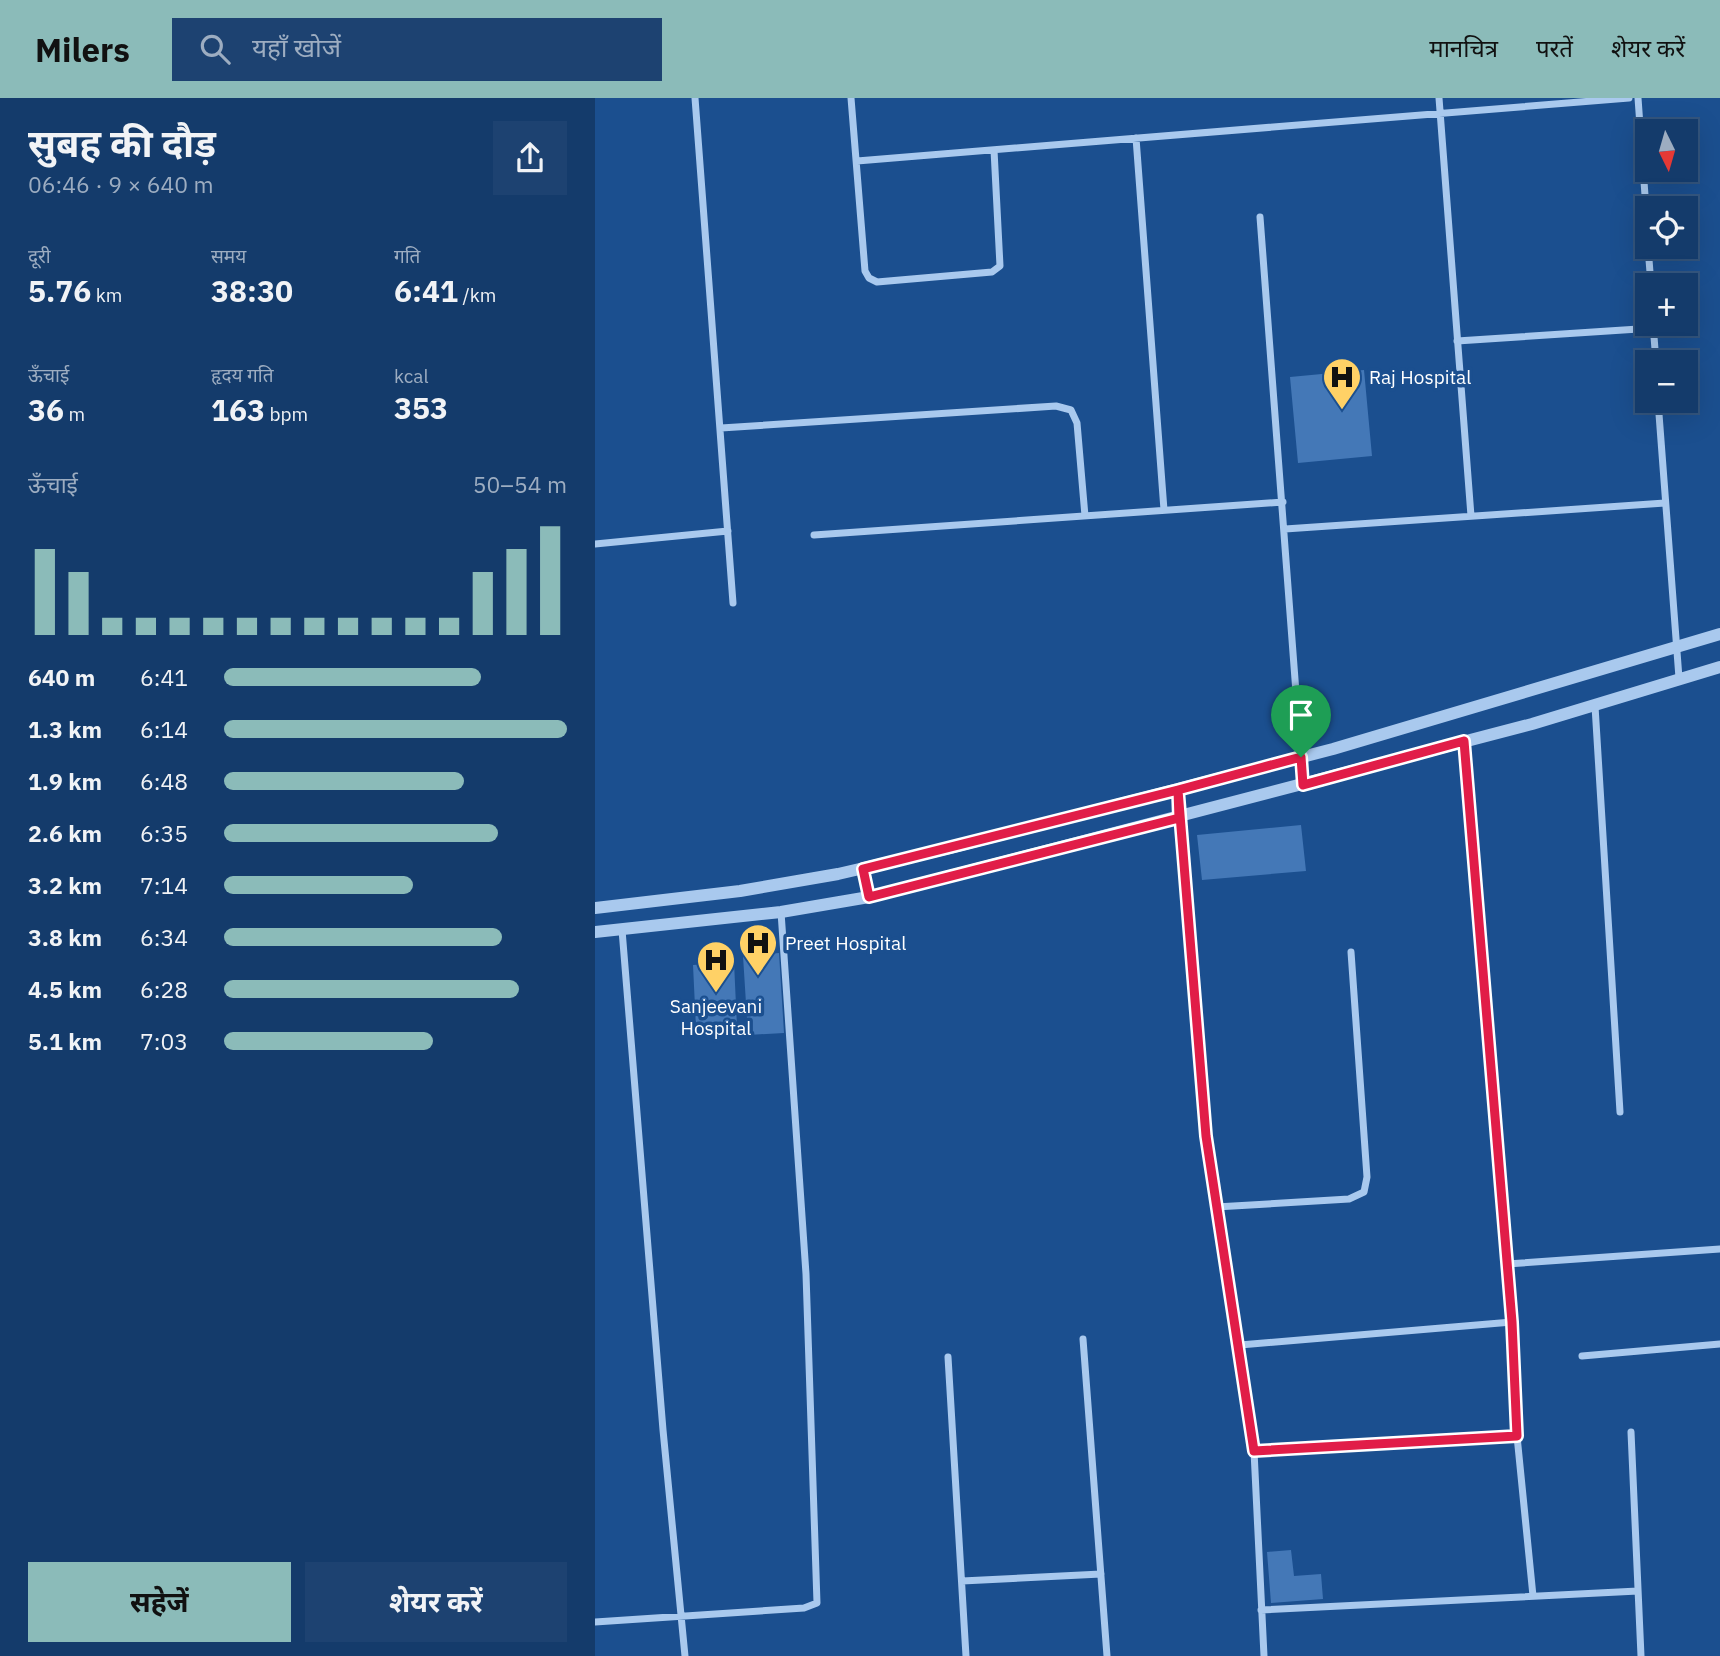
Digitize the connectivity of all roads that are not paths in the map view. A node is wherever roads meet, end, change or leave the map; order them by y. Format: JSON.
{"nodes":[{"id":1,"x":695,"y":98,"type":"edge"},
{"id":2,"x":852,"y":98,"type":"edge"},
{"id":3,"x":1439,"y":98,"type":"edge"},
{"id":4,"x":1629,"y":98,"type":"edge"},
{"id":5,"x":1639,"y":98,"type":"edge"},
{"id":6,"x":1440,"y":114,"type":"junction"},
{"id":7,"x":1136,"y":138,"type":"junction"},
{"id":8,"x":994,"y":150,"type":"junction"},
{"id":9,"x":857,"y":161,"type":"junction"},
{"id":10,"x":1645,"y":196,"type":"edge"},
{"id":11,"x":1260,"y":216,"type":"dead end"},
{"id":12,"x":1635,"y":327,"type":"edge"},
{"id":13,"x":1457,"y":341,"type":"junction"},
{"id":14,"x":1659,"y":413,"type":"edge"},
{"id":15,"x":720,"y":428,"type":"junction"},
{"id":16,"x":1283,"y":502,"type":"junction"},
{"id":17,"x":1665,"y":503,"type":"junction"},
{"id":18,"x":1164,"y":510,"type":"junction"},
{"id":19,"x":1086,"y":516,"type":"junction"},
{"id":20,"x":1471,"y":516,"type":"junction"},
{"id":21,"x":1285,"y":529,"type":"junction"},
{"id":22,"x":728,"y":531,"type":"junction"},
{"id":23,"x":814,"y":534,"type":"dead end"},
{"id":24,"x":595,"y":544,"type":"edge"},
{"id":25,"x":733,"y":603,"type":"dead end"},
{"id":26,"x":1720,"y":634,"type":"edge"},
{"id":27,"x":1677,"y":645,"type":"junction"},
{"id":28,"x":1720,"y":667,"type":"edge"},
{"id":29,"x":1679,"y":678,"type":"junction"},
{"id":30,"x":1595,"y":706,"type":"junction"},
{"id":31,"x":1464,"y":741,"type":"junction"},
{"id":32,"x":1301,"y":757,"type":"junction"},
{"id":33,"x":1303,"y":785,"type":"junction"},
{"id":34,"x":1178,"y":790,"type":"junction"},
{"id":35,"x":1179,"y":818,"type":"junction"},
{"id":36,"x":863,"y":869,"type":"junction"},
{"id":37,"x":869,"y":897,"type":"junction"},
{"id":38,"x":595,"y":908,"type":"edge"},
{"id":39,"x":781,"y":912,"type":"junction"},
{"id":40,"x":622,"y":930,"type":"junction"},
{"id":41,"x":595,"y":932,"type":"edge"},
{"id":42,"x":1351,"y":952,"type":"dead end"},
{"id":43,"x":1620,"y":1112,"type":"dead end"},
{"id":44,"x":1216,"y":1207,"type":"junction"},
{"id":45,"x":1720,"y":1249,"type":"edge"},
{"id":46,"x":1507,"y":1264,"type":"junction"},
{"id":47,"x":1512,"y":1322,"type":"junction"},
{"id":48,"x":1083,"y":1339,"type":"dead end"},
{"id":49,"x":1720,"y":1344,"type":"edge"},
{"id":50,"x":1240,"y":1345,"type":"junction"},
{"id":51,"x":1582,"y":1356,"type":"dead end"},
{"id":52,"x":948,"y":1357,"type":"dead end"},
{"id":53,"x":1631,"y":1432,"type":"dead end"},
{"id":54,"x":1517,"y":1436,"type":"junction"},
{"id":55,"x":1254,"y":1451,"type":"junction"},
{"id":56,"x":1101,"y":1574,"type":"junction"},
{"id":57,"x":961,"y":1581,"type":"junction"},
{"id":58,"x":1638,"y":1591,"type":"junction"},
{"id":59,"x":1533,"y":1596,"type":"junction"},
{"id":60,"x":1261,"y":1610,"type":"junction"},
{"id":61,"x":682,"y":1615,"type":"junction"},
{"id":62,"x":595,"y":1622,"type":"edge"},
{"id":63,"x":685,"y":1656,"type":"edge"},
{"id":64,"x":966,"y":1656,"type":"edge"},
{"id":65,"x":1107,"y":1656,"type":"edge"},
{"id":66,"x":1264,"y":1656,"type":"edge"},
{"id":67,"x":1641,"y":1656,"type":"edge"}],
"edges":[{"from":1,"to":15,"type":"street"},
{"from":2,"to":9,"type":"street"},
{"from":3,"to":6,"type":"street"},
{"from":4,"to":6,"type":"street"},
{"from":5,"to":10,"type":"street"},
{"from":6,"to":7,"type":"street"},
{"from":6,"to":13,"type":"street"},
{"from":7,"to":8,"type":"street"},
{"from":7,"to":18,"type":"street"},
{"from":8,"to":9,"type":"street"},
{"from":8,"to":9,"type":"street"},
{"from":11,"to":16,"type":"street"},
{"from":12,"to":13,"type":"street"},
{"from":13,"to":20,"type":"street"},
{"from":14,"to":17,"type":"street"},
{"from":15,"to":19,"type":"street"},
{"from":15,"to":22,"type":"street"},
{"from":16,"to":18,"type":"street"},
{"from":16,"to":21,"type":"street"},
{"from":17,"to":20,"type":"street"},
{"from":17,"to":27,"type":"street"},
{"from":18,"to":19,"type":"street"},
{"from":19,"to":23,"type":"street"},
{"from":20,"to":21,"type":"street"},
{"from":21,"to":32,"type":"street"},
{"from":22,"to":24,"type":"street"},
{"from":22,"to":25,"type":"street"},
{"from":26,"to":27,"type":"street"},
{"from":27,"to":29,"type":"street"},
{"from":27,"to":32,"type":"street"},
{"from":28,"to":29,"type":"street"},
{"from":29,"to":30,"type":"street"},
{"from":30,"to":31,"type":"street"},
{"from":30,"to":43,"type":"street"},
{"from":31,"to":33,"type":"street"},
{"from":31,"to":46,"type":"street"},
{"from":32,"to":33,"type":"street"},
{"from":32,"to":34,"type":"street"},
{"from":33,"to":35,"type":"street"},
{"from":34,"to":35,"type":"street"},
{"from":34,"to":36,"type":"street"},
{"from":35,"to":37,"type":"street"},
{"from":35,"to":44,"type":"street"},
{"from":36,"to":37,"type":"street"},
{"from":36,"to":38,"type":"street"},
{"from":37,"to":39,"type":"street"},
{"from":39,"to":40,"type":"street"},
{"from":39,"to":61,"type":"street"},
{"from":40,"to":41,"type":"street"},
{"from":40,"to":61,"type":"street"},
{"from":42,"to":44,"type":"street"},
{"from":44,"to":50,"type":"street"},
{"from":45,"to":46,"type":"street"},
{"from":46,"to":47,"type":"street"},
{"from":47,"to":50,"type":"street"},
{"from":47,"to":54,"type":"street"},
{"from":48,"to":56,"type":"street"},
{"from":49,"to":51,"type":"street"},
{"from":50,"to":55,"type":"street"},
{"from":52,"to":57,"type":"street"},
{"from":53,"to":58,"type":"street"},
{"from":54,"to":55,"type":"street"},
{"from":54,"to":59,"type":"street"},
{"from":55,"to":60,"type":"street"},
{"from":56,"to":57,"type":"street"},
{"from":56,"to":65,"type":"street"},
{"from":57,"to":64,"type":"street"},
{"from":58,"to":59,"type":"street"},
{"from":58,"to":67,"type":"street"},
{"from":59,"to":60,"type":"street"},
{"from":60,"to":66,"type":"street"},
{"from":61,"to":62,"type":"street"},
{"from":61,"to":63,"type":"street"}]}
